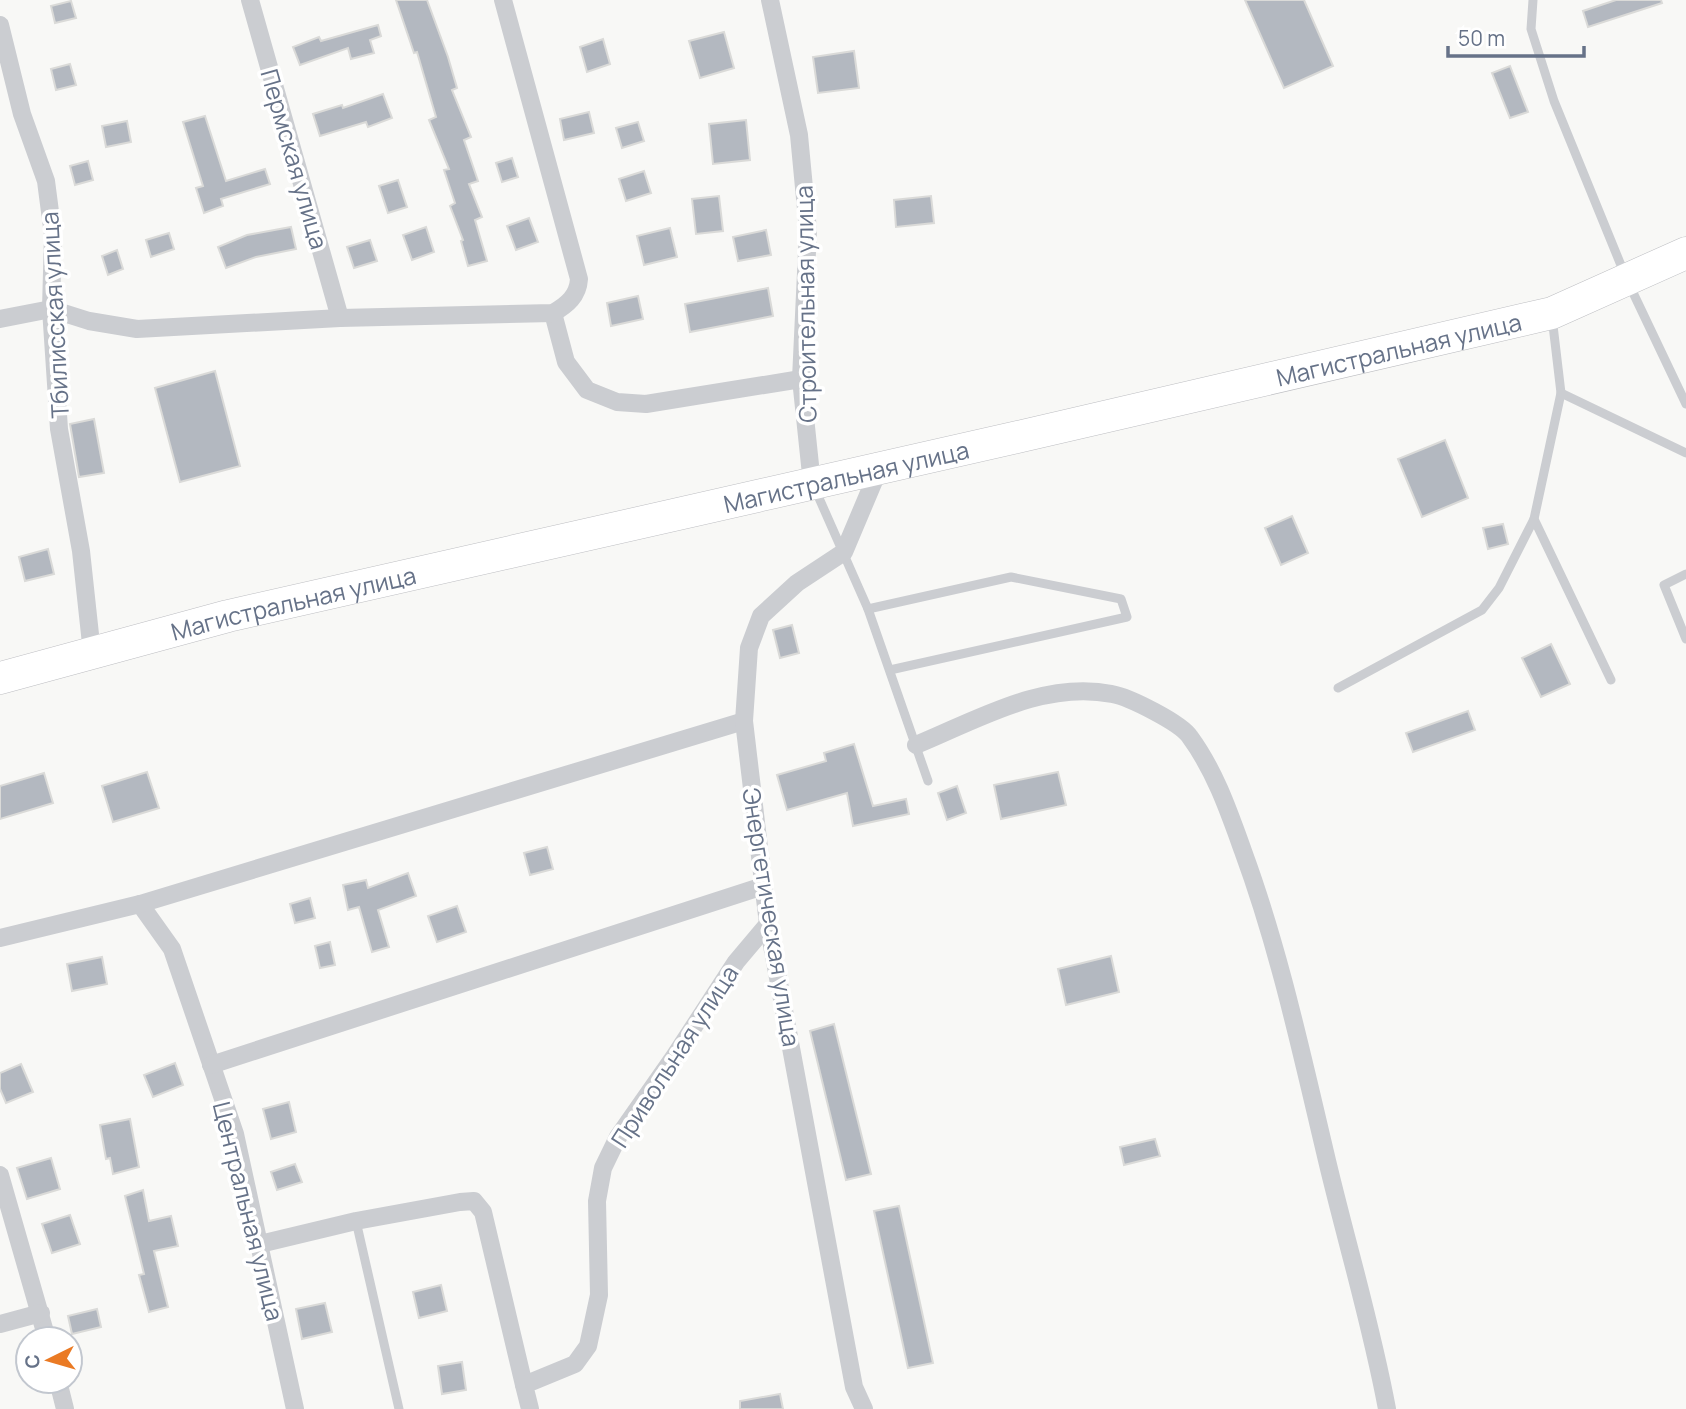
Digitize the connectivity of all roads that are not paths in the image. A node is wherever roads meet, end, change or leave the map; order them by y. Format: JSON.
{"nodes":[{"id":1,"x":250,"y":0,"type":"edge"},
{"id":2,"x":503,"y":0,"type":"edge"},
{"id":3,"x":770,"y":0,"type":"edge"},
{"id":4,"x":1533,"y":0,"type":"edge"},
{"id":5,"x":0,"y":25,"type":"edge"},
{"id":6,"x":1683,"y":258,"type":"edge"},
{"id":7,"x":1628,"y":280,"type":"junction"},
{"id":8,"x":51,"y":310,"type":"junction"},
{"id":9,"x":553,"y":313,"type":"junction"},
{"id":10,"x":1552,"y":313,"type":"junction"},
{"id":11,"x":340,"y":318,"type":"junction"},
{"id":12,"x":0,"y":319,"type":"edge"},
{"id":13,"x":801,"y":379,"type":"junction"},
{"id":14,"x":1561,"y":393,"type":"junction"},
{"id":15,"x":1686,"y":404,"type":"edge"},
{"id":16,"x":1686,"y":453,"type":"edge"},
{"id":17,"x":878,"y":469,"type":"junction"},
{"id":18,"x":813,"y":484,"type":"junction"},
{"id":19,"x":1534,"y":519,"type":"junction"},
{"id":20,"x":844,"y":552,"type":"junction"},
{"id":21,"x":1686,"y":574,"type":"edge"},
{"id":22,"x":868,"y":609,"type":"junction"},
{"id":23,"x":1686,"y":639,"type":"edge"},
{"id":24,"x":93,"y":653,"type":"junction"},
{"id":25,"x":890,"y":670,"type":"junction"},
{"id":26,"x":0,"y":678,"type":"edge"},
{"id":27,"x":1611,"y":680,"type":"dead end"},
{"id":28,"x":1338,"y":688,"type":"dead end"},
{"id":29,"x":744,"y":721,"type":"junction"},
{"id":30,"x":916,"y":745,"type":"junction"},
{"id":31,"x":928,"y":781,"type":"dead end"},
{"id":32,"x":763,"y":886,"type":"junction"},
{"id":33,"x":140,"y":904,"type":"junction"},
{"id":34,"x":768,"y":924,"type":"junction"},
{"id":35,"x":0,"y":937,"type":"edge"},
{"id":36,"x":211,"y":1065,"type":"junction"},
{"id":37,"x":0,"y":1175,"type":"edge"},
{"id":38,"x":356,"y":1221,"type":"junction"},
{"id":39,"x":260,"y":1244,"type":"junction"},
{"id":40,"x":41,"y":1313,"type":"junction"},
{"id":41,"x":0,"y":1324,"type":"edge"},
{"id":42,"x":44,"y":1325,"type":"edge"},
{"id":43,"x":524,"y":1385,"type":"junction"},
{"id":44,"x":854,"y":1387,"type":"junction"},
{"id":45,"x":295,"y":1409,"type":"edge"},
{"id":46,"x":399,"y":1409,"type":"edge"},
{"id":47,"x":530,"y":1409,"type":"edge"},
{"id":48,"x":851,"y":1409,"type":"edge"},
{"id":49,"x":864,"y":1409,"type":"edge"},
{"id":50,"x":1387,"y":1409,"type":"edge"}],
"edges":[{"from":1,"to":11,"type":"street","name":"Пермская улица"},
{"from":2,"to":9,"type":"street"},
{"from":3,"to":13,"type":"street","name":"Строительная улица"},
{"from":4,"to":7,"type":"lane"},
{"from":5,"to":8,"type":"street","name":"Тбилисская улица"},
{"from":6,"to":7,"type":"highway","name":"Магистральная улица"},
{"from":7,"to":10,"type":"highway","name":"Магистральная улица"},
{"from":7,"to":15,"type":"lane"},
{"from":8,"to":11,"type":"street"},
{"from":8,"to":12,"type":"street"},
{"from":8,"to":24,"type":"street","name":"Тбилисская улица"},
{"from":9,"to":11,"type":"street"},
{"from":9,"to":13,"type":"street"},
{"from":10,"to":14,"type":"lane"},
{"from":10,"to":17,"type":"highway","name":"Магистральная улица"},
{"from":13,"to":18,"type":"street","name":"Строительная улица"},
{"from":14,"to":16,"type":"lane"},
{"from":14,"to":19,"type":"lane"},
{"from":17,"to":18,"type":"highway","name":"Магистральная улица"},
{"from":17,"to":20,"type":"street"},
{"from":18,"to":20,"type":"lane"},
{"from":18,"to":24,"type":"highway","name":"Магистральная улица"},
{"from":19,"to":27,"type":"lane"},
{"from":19,"to":28,"type":"lane"},
{"from":20,"to":22,"type":"lane"},
{"from":20,"to":29,"type":"street","name":"Энергетическая улица"},
{"from":21,"to":23,"type":"lane"},
{"from":22,"to":25,"type":"lane"},
{"from":22,"to":25,"type":"lane"},
{"from":24,"to":26,"type":"highway","name":"Магистральная улица"},
{"from":25,"to":30,"type":"lane"},
{"from":29,"to":32,"type":"street","name":"Энергетическая улица"},
{"from":29,"to":33,"type":"street"},
{"from":30,"to":31,"type":"lane"},
{"from":30,"to":50,"type":"street"},
{"from":32,"to":34,"type":"street","name":"Энергетическая улица"},
{"from":32,"to":36,"type":"street"},
{"from":33,"to":35,"type":"street"},
{"from":33,"to":36,"type":"street","name":"Центральная улица"},
{"from":34,"to":43,"type":"street","name":"Привольная улица"},
{"from":34,"to":44,"type":"street","name":"Энергетическая улица"},
{"from":36,"to":39,"type":"street","name":"Центральная улица"},
{"from":37,"to":40,"type":"street"},
{"from":38,"to":39,"type":"street"},
{"from":38,"to":43,"type":"street"},
{"from":38,"to":46,"type":"lane"},
{"from":39,"to":45,"type":"street","name":"Центральная улица"},
{"from":40,"to":41,"type":"street"},
{"from":40,"to":42,"type":"street"},
{"from":43,"to":47,"type":"street"},
{"from":44,"to":48,"type":"street"},
{"from":44,"to":49,"type":"street","name":"Энергетическая улица"}]}
